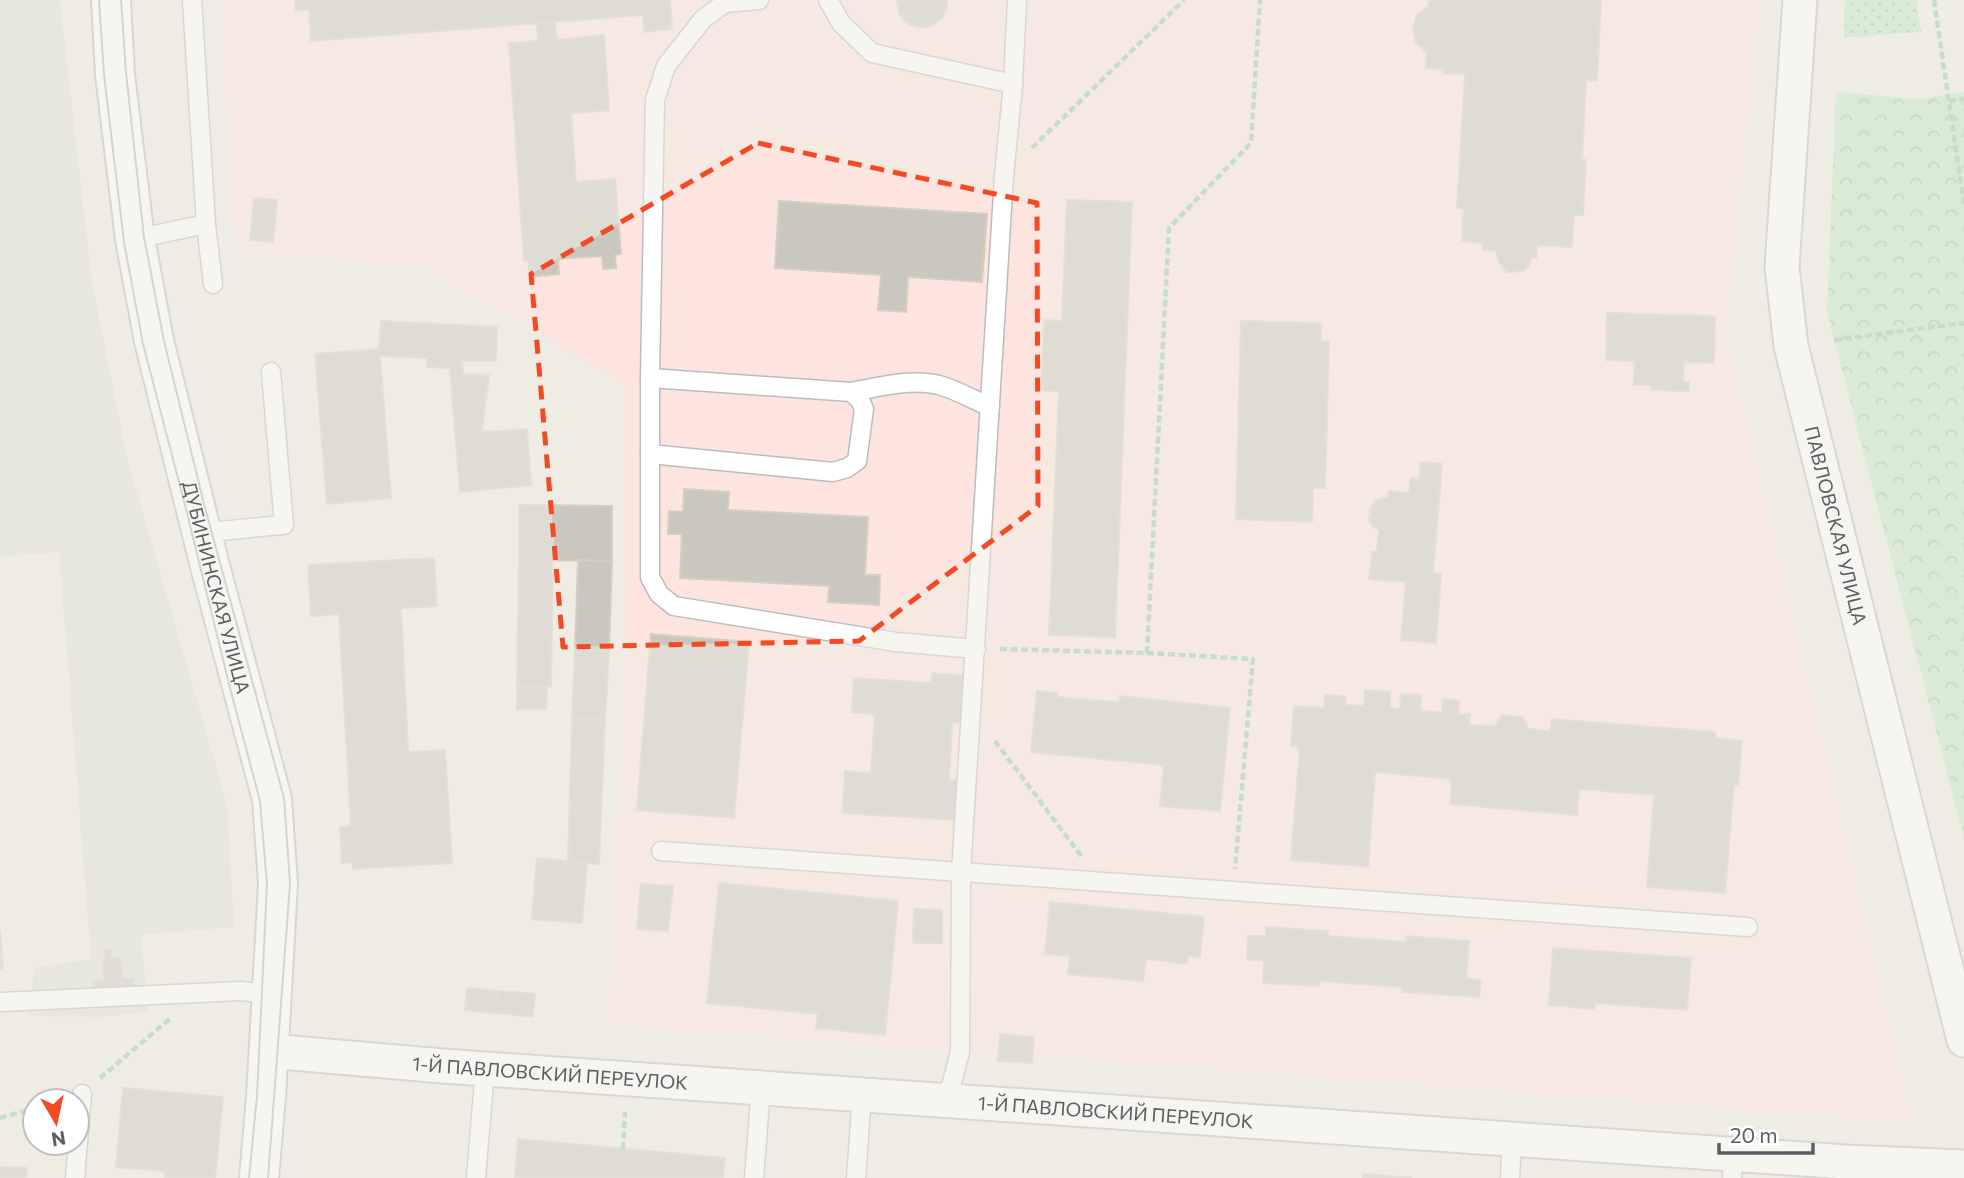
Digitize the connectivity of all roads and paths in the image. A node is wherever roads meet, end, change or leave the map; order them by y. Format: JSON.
{"nodes":[{"id":1,"x":111,"y":0,"type":"edge"},
{"id":2,"x":192,"y":0,"type":"edge"},
{"id":3,"x":759,"y":0,"type":"edge"},
{"id":4,"x":828,"y":0,"type":"edge"},
{"id":5,"x":1017,"y":0,"type":"edge"},
{"id":6,"x":1184,"y":0,"type":"edge"},
{"id":7,"x":1260,"y":0,"type":"edge"},
{"id":8,"x":1800,"y":0,"type":"edge"},
{"id":9,"x":1934,"y":0,"type":"edge"},
{"id":10,"x":1013,"y":84,"type":"junction"},
{"id":11,"x":1964,"y":99,"type":"edge"},
{"id":12,"x":1949,"y":101,"type":"junction"},
{"id":13,"x":1004,"y":176,"type":"junction"},
{"id":14,"x":1964,"y":204,"type":"edge"},
{"id":15,"x":206,"y":224,"type":"junction"},
{"id":16,"x":135,"y":239,"type":"junction"},
{"id":17,"x":213,"y":284,"type":"dead end"},
{"id":18,"x":1964,"y":323,"type":"edge"},
{"id":19,"x":1834,"y":340,"type":"dead end"},
{"id":20,"x":271,"y":372,"type":"dead end"},
{"id":21,"x":650,"y":378,"type":"junction"},
{"id":22,"x":851,"y":392,"type":"junction"},
{"id":23,"x":990,"y":407,"type":"junction"},
{"id":24,"x":650,"y":454,"type":"junction"},
{"id":25,"x":201,"y":532,"type":"junction"},
{"id":26,"x":976,"y":649,"type":"junction"},
{"id":27,"x":1147,"y":653,"type":"junction"},
{"id":28,"x":971,"y":709,"type":"junction"},
{"id":29,"x":661,"y":851,"type":"dead end"},
{"id":30,"x":961,"y":872,"type":"junction"},
{"id":31,"x":1100,"y":882,"type":"junction"},
{"id":32,"x":1233,"y":890,"type":"junction"},
{"id":33,"x":1748,"y":927,"type":"dead end"},
{"id":34,"x":201,"y":993,"type":"junction"},
{"id":35,"x":272,"y":994,"type":"junction"},
{"id":36,"x":0,"y":1002,"type":"edge"},
{"id":37,"x":1964,"y":1040,"type":"edge"},
{"id":38,"x":269,"y":1051,"type":"junction"},
{"id":39,"x":485,"y":1069,"type":"junction"},
{"id":40,"x":90,"y":1087,"type":"edge"},
{"id":41,"x":761,"y":1088,"type":"junction"},
{"id":42,"x":862,"y":1095,"type":"junction"},
{"id":43,"x":947,"y":1101,"type":"junction"},
{"id":44,"x":21,"y":1112,"type":"edge"},
{"id":45,"x":625,"y":1112,"type":"dead end"},
{"id":46,"x":0,"y":1118,"type":"edge"},
{"id":47,"x":1513,"y":1140,"type":"junction"},
{"id":48,"x":622,"y":1149,"type":"dead end"},
{"id":49,"x":77,"y":1157,"type":"edge"},
{"id":50,"x":1733,"y":1166,"type":"edge"},
{"id":51,"x":1964,"y":1167,"type":"edge"},
{"id":52,"x":1847,"y":1170,"type":"edge"},
{"id":53,"x":75,"y":1178,"type":"edge"},
{"id":54,"x":259,"y":1178,"type":"edge"},
{"id":55,"x":476,"y":1178,"type":"edge"},
{"id":56,"x":754,"y":1178,"type":"edge"},
{"id":57,"x":856,"y":1178,"type":"edge"},
{"id":58,"x":1510,"y":1178,"type":"edge"}],
"edges":[{"from":1,"to":16,"type":"main road","name":"ДУБИНИНСКАЯ УЛИЦА"},
{"from":2,"to":15,"type":"lane"},
{"from":3,"to":21,"type":"lane"},
{"from":4,"to":10,"type":"lane"},
{"from":5,"to":10,"type":"lane"},
{"from":6,"to":13,"type":"path"},
{"from":7,"to":27,"type":"path"},
{"from":8,"to":37,"type":"street","name":"ПАВЛОВСКАЯ УЛИЦА"},
{"from":9,"to":12,"type":"path"},
{"from":10,"to":13,"type":"lane"},
{"from":11,"to":12,"type":"path"},
{"from":12,"to":14,"type":"path"},
{"from":13,"to":23,"type":"lane"},
{"from":15,"to":16,"type":"lane"},
{"from":15,"to":17,"type":"lane"},
{"from":16,"to":25,"type":"main road","name":"ДУБИНИНСКАЯ УЛИЦА"},
{"from":18,"to":19,"type":"path"},
{"from":20,"to":25,"type":"lane"},
{"from":21,"to":22,"type":"lane"},
{"from":21,"to":24,"type":"lane"},
{"from":22,"to":23,"type":"lane"},
{"from":22,"to":24,"type":"lane"},
{"from":23,"to":26,"type":"lane"},
{"from":24,"to":26,"type":"lane"},
{"from":25,"to":35,"type":"main road","name":"ДУБИНИНСКАЯ УЛИЦА"},
{"from":26,"to":27,"type":"path"},
{"from":26,"to":28,"type":"lane"},
{"from":27,"to":32,"type":"path"},
{"from":28,"to":30,"type":"lane"},
{"from":28,"to":31,"type":"path"},
{"from":29,"to":30,"type":"lane"},
{"from":30,"to":31,"type":"lane"},
{"from":30,"to":43,"type":"lane"},
{"from":31,"to":32,"type":"lane"},
{"from":32,"to":33,"type":"lane"},
{"from":34,"to":35,"type":"lane"},
{"from":34,"to":36,"type":"lane"},
{"from":34,"to":40,"type":"path"},
{"from":35,"to":38,"type":"main road","name":"ДУБИНИНСКАЯ УЛИЦА"},
{"from":38,"to":39,"type":"street","name":"1-Й ПАВЛОВСКИЙ ПЕРЕУЛОК"},
{"from":38,"to":54,"type":"main road","name":"ДУБИНИНСКАЯ УЛИЦА"},
{"from":39,"to":41,"type":"street","name":"1-Й ПАВЛОВСКИЙ ПЕРЕУЛОК"},
{"from":39,"to":55,"type":"lane"},
{"from":41,"to":42,"type":"street","name":"1-Й ПАВЛОВСКИЙ ПЕРЕУЛОК"},
{"from":41,"to":56,"type":"lane"},
{"from":42,"to":43,"type":"street","name":"1-Й ПАВЛОВСКИЙ ПЕРЕУЛОК"},
{"from":42,"to":57,"type":"lane"},
{"from":43,"to":47,"type":"street","name":"1-Й ПАВЛОВСКИЙ ПЕРЕУЛОК"},
{"from":44,"to":46,"type":"path"},
{"from":45,"to":48,"type":"path"},
{"from":47,"to":50,"type":"street","name":"1-Й ПАВЛОВСКИЙ ПЕРЕУЛОК"},
{"from":47,"to":58,"type":"lane"},
{"from":49,"to":53,"type":"lane"},
{"from":50,"to":52,"type":"street","name":"1-Й ПАВЛОВСКИЙ ПЕРЕУЛОК"},
{"from":51,"to":52,"type":"street","name":"1-Й ПАВЛОВСКИЙ ПЕРЕУЛОК"}]}
